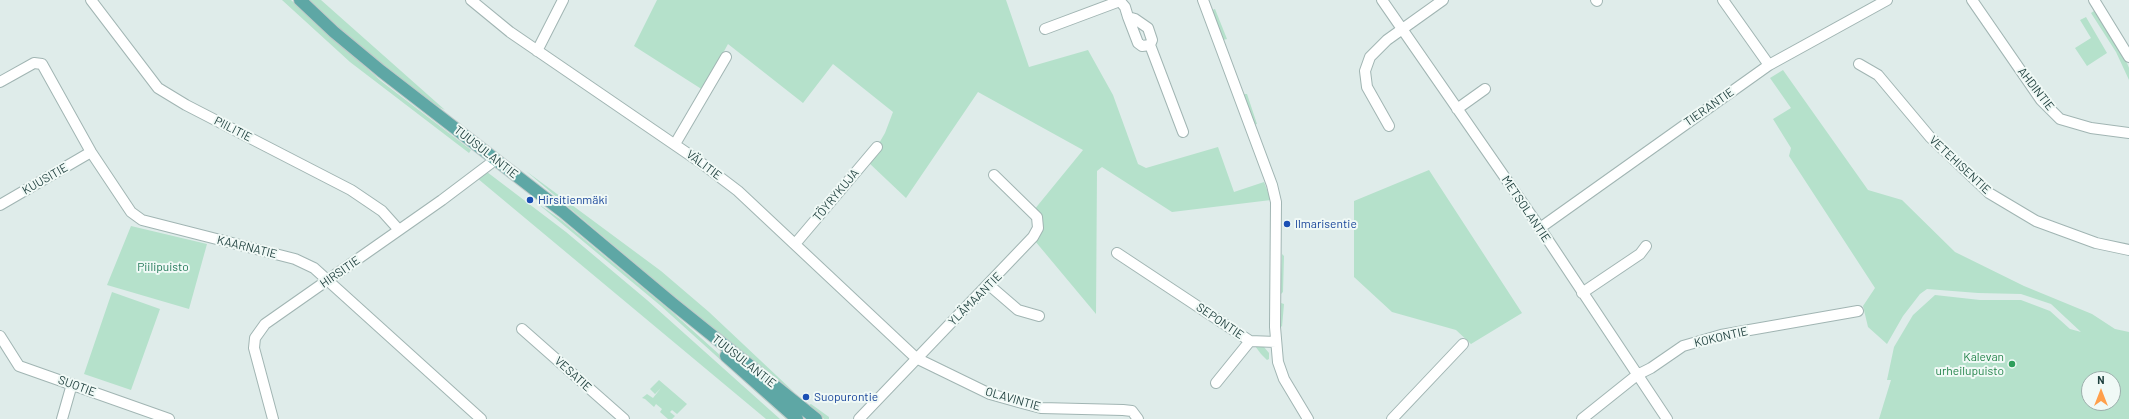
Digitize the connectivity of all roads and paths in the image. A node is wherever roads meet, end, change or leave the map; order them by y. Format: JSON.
{"nodes":[{"id":1,"x":91,"y":0,"type":"edge"},
{"id":2,"x":300,"y":0,"type":"edge"},
{"id":3,"x":470,"y":0,"type":"edge"},
{"id":4,"x":563,"y":0,"type":"edge"},
{"id":5,"x":1203,"y":0,"type":"edge"},
{"id":6,"x":1382,"y":0,"type":"edge"},
{"id":7,"x":1443,"y":0,"type":"edge"},
{"id":8,"x":1723,"y":0,"type":"edge"},
{"id":9,"x":1887,"y":0,"type":"edge"},
{"id":10,"x":1972,"y":0,"type":"edge"},
{"id":11,"x":2094,"y":0,"type":"edge"},
{"id":12,"x":1119,"y":1,"type":"edge"},
{"id":13,"x":1128,"y":17,"type":"junction"},
{"id":14,"x":1045,"y":29,"type":"dead end"},
{"id":15,"x":1401,"y":29,"type":"junction"},
{"id":16,"x":1150,"y":45,"type":"junction"},
{"id":17,"x":537,"y":51,"type":"junction"},
{"id":18,"x":726,"y":57,"type":"dead end"},
{"id":19,"x":2129,"y":57,"type":"edge"},
{"id":20,"x":1859,"y":64,"type":"dead end"},
{"id":21,"x":1769,"y":65,"type":"junction"},
{"id":22,"x":0,"y":82,"type":"edge"},
{"id":23,"x":1485,"y":89,"type":"dead end"},
{"id":24,"x":1457,"y":109,"type":"junction"},
{"id":25,"x":1390,"y":126,"type":"dead end"},
{"id":26,"x":1183,"y":132,"type":"dead end"},
{"id":27,"x":2129,"y":133,"type":"edge"},
{"id":28,"x":675,"y":144,"type":"junction"},
{"id":29,"x":877,"y":147,"type":"dead end"},
{"id":30,"x":91,"y":152,"type":"junction"},
{"id":31,"x":495,"y":160,"type":"junction"},
{"id":32,"x":994,"y":175,"type":"dead end"},
{"id":33,"x":0,"y":205,"type":"edge"},
{"id":34,"x":1540,"y":228,"type":"junction"},
{"id":35,"x":399,"y":230,"type":"junction"},
{"id":36,"x":795,"y":244,"type":"junction"},
{"id":37,"x":1646,"y":246,"type":"dead end"},
{"id":38,"x":2129,"y":250,"type":"edge"},
{"id":39,"x":1117,"y":253,"type":"dead end"},
{"id":40,"x":328,"y":280,"type":"junction"},
{"id":41,"x":990,"y":285,"type":"junction"},
{"id":42,"x":1582,"y":292,"type":"junction"},
{"id":43,"x":672,"y":304,"type":"junction"},
{"id":44,"x":1858,"y":311,"type":"dead end"},
{"id":45,"x":1039,"y":316,"type":"dead end"},
{"id":46,"x":522,"y":329,"type":"dead end"},
{"id":47,"x":0,"y":336,"type":"edge"},
{"id":48,"x":1250,"y":341,"type":"junction"},
{"id":49,"x":1276,"y":342,"type":"junction"},
{"id":50,"x":1463,"y":344,"type":"dead end"},
{"id":51,"x":916,"y":358,"type":"junction"},
{"id":52,"x":1637,"y":375,"type":"junction"},
{"id":53,"x":1216,"y":383,"type":"dead end"},
{"id":54,"x":72,"y":384,"type":"junction"},
{"id":55,"x":62,"y":419,"type":"edge"},
{"id":56,"x":169,"y":419,"type":"edge"},
{"id":57,"x":272,"y":419,"type":"edge"},
{"id":58,"x":482,"y":419,"type":"edge"},
{"id":59,"x":624,"y":419,"type":"edge"},
{"id":60,"x":797,"y":419,"type":"edge"},
{"id":61,"x":816,"y":419,"type":"edge"},
{"id":62,"x":859,"y":419,"type":"edge"},
{"id":63,"x":1138,"y":419,"type":"edge"},
{"id":64,"x":1308,"y":419,"type":"edge"},
{"id":65,"x":1392,"y":419,"type":"edge"},
{"id":66,"x":1582,"y":419,"type":"edge"},
{"id":67,"x":1667,"y":419,"type":"edge"}],
"edges":[{"from":1,"to":35,"type":"street","name":"PIILITIE"},
{"from":2,"to":31,"type":"main road","name":"TUUSULANTIE"},
{"from":3,"to":17,"type":"street","name":"VÄLITIE"},
{"from":4,"to":17,"type":"street"},
{"from":5,"to":49,"type":"street"},
{"from":6,"to":15,"type":"street","name":"METSOLANTIE"},
{"from":7,"to":15,"type":"street"},
{"from":8,"to":21,"type":"street"},
{"from":9,"to":21,"type":"street","name":"TIERANTIE"},
{"from":10,"to":27,"type":"street","name":"AHDINTIE"},
{"from":11,"to":19,"type":"street"},
{"from":12,"to":13,"type":"street"},
{"from":12,"to":14,"type":"street"},
{"from":13,"to":16,"type":"street"},
{"from":13,"to":16,"type":"street"},
{"from":15,"to":24,"type":"street","name":"METSOLANTIE"},
{"from":15,"to":25,"type":"street"},
{"from":16,"to":26,"type":"street"},
{"from":17,"to":28,"type":"street","name":"VÄLITIE"},
{"from":18,"to":28,"type":"street"},
{"from":20,"to":38,"type":"street","name":"VETEHISENTIE"},
{"from":21,"to":34,"type":"street","name":"TIERANTIE"},
{"from":22,"to":30,"type":"street","name":"KAARNATIE"},
{"from":23,"to":24,"type":"street"},
{"from":24,"to":34,"type":"street","name":"METSOLANTIE"},
{"from":28,"to":36,"type":"street","name":"VÄLITIE"},
{"from":29,"to":36,"type":"street","name":"TÖYRYKUJA"},
{"from":30,"to":33,"type":"street","name":"KUUSITIE"},
{"from":30,"to":40,"type":"street","name":"KAARNATIE"},
{"from":31,"to":35,"type":"street","name":"HIRSITIE"},
{"from":31,"to":43,"type":"main road","name":"TUUSULANTIE"},
{"from":32,"to":41,"type":"street","name":"YLÄMAANTIE"},
{"from":34,"to":42,"type":"street","name":"METSOLANTIE"},
{"from":35,"to":40,"type":"street","name":"HIRSITIE"},
{"from":36,"to":51,"type":"street","name":"VÄLITIE"},
{"from":37,"to":42,"type":"street"},
{"from":39,"to":48,"type":"street","name":"SEPONTIE"},
{"from":40,"to":57,"type":"street","name":"HIRSITIE"},
{"from":40,"to":58,"type":"street","name":"KAARNATIE"},
{"from":41,"to":45,"type":"street"},
{"from":41,"to":51,"type":"street","name":"YLÄMAANTIE"},
{"from":42,"to":52,"type":"street","name":"METSOLANTIE"},
{"from":43,"to":60,"type":"main road","name":"TUUSULANTIE"},
{"from":43,"to":61,"type":"main road","name":"TUUSULANTIE"},
{"from":44,"to":52,"type":"street","name":"KOKONTIE"},
{"from":46,"to":59,"type":"street","name":"VESATIE"},
{"from":47,"to":54,"type":"street","name":"SUOTIE"},
{"from":48,"to":49,"type":"street","name":"SEPONTIE"},
{"from":48,"to":53,"type":"street"},
{"from":49,"to":64,"type":"street"},
{"from":50,"to":65,"type":"street"},
{"from":51,"to":62,"type":"street","name":"YLÄMAANTIE"},
{"from":51,"to":63,"type":"street","name":"OLAVINTIE"},
{"from":52,"to":66,"type":"street","name":"KOKONTIE"},
{"from":52,"to":67,"type":"street","name":"METSOLANTIE"},
{"from":54,"to":55,"type":"street"},
{"from":54,"to":56,"type":"street","name":"SUOTIE"}]}
